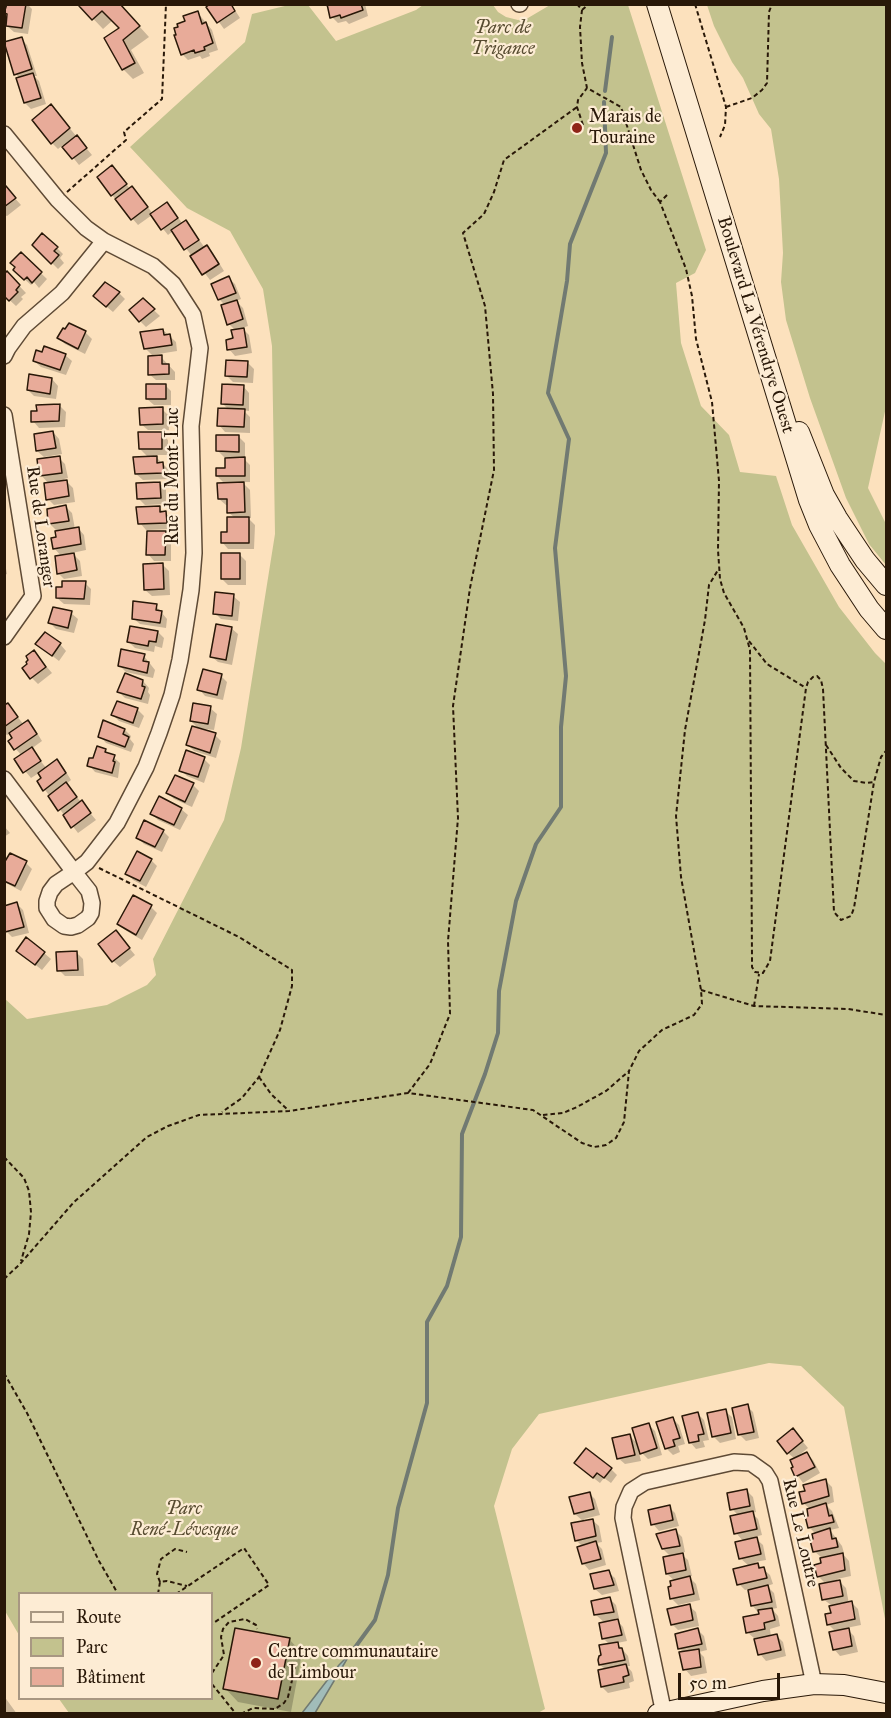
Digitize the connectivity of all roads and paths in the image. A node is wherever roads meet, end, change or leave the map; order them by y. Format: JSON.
{"nodes":[{"id":1,"x":166,"y":4,"type":"edge"},
{"id":2,"x":577,"y":4,"type":"edge"},
{"id":3,"x":589,"y":4,"type":"edge"},
{"id":4,"x":657,"y":4,"type":"edge"},
{"id":5,"x":695,"y":4,"type":"edge"},
{"id":6,"x":772,"y":4,"type":"edge"},
{"id":7,"x":582,"y":10,"type":"junction"},
{"id":8,"x":587,"y":88,"type":"junction"},
{"id":9,"x":726,"y":107,"type":"junction"},
{"id":10,"x":577,"y":108,"type":"junction"},
{"id":11,"x":583,"y":124,"type":"dead end"},
{"id":12,"x":5,"y":135,"type":"edge"},
{"id":13,"x":720,"y":137,"type":"dead end"},
{"id":14,"x":667,"y":195,"type":"dead end"},
{"id":15,"x":58,"y":200,"type":"junction"},
{"id":16,"x":660,"y":202,"type":"junction"},
{"id":17,"x":104,"y":241,"type":"junction"},
{"id":18,"x":742,"y":280,"type":"junction"},
{"id":19,"x":4,"y":356,"type":"edge"},
{"id":20,"x":4,"y":415,"type":"edge"},
{"id":21,"x":719,"y":568,"type":"junction"},
{"id":22,"x":886,"y":585,"type":"edge"},
{"id":23,"x":886,"y":629,"type":"edge"},
{"id":24,"x":4,"y":637,"type":"edge"},
{"id":25,"x":748,"y":639,"type":"junction"},
{"id":26,"x":806,"y":688,"type":"junction"},
{"id":27,"x":826,"y":744,"type":"junction"},
{"id":28,"x":886,"y":751,"type":"edge"},
{"id":29,"x":4,"y":779,"type":"edge"},
{"id":30,"x":874,"y":782,"type":"junction"},
{"id":31,"x":87,"y":862,"type":"junction"},
{"id":32,"x":759,"y":974,"type":"junction"},
{"id":33,"x":701,"y":990,"type":"junction"},
{"id":34,"x":754,"y":1006,"type":"junction"},
{"id":35,"x":886,"y":1015,"type":"edge"},
{"id":36,"x":629,"y":1071,"type":"junction"},
{"id":37,"x":259,"y":1077,"type":"junction"},
{"id":38,"x":408,"y":1093,"type":"junction"},
{"id":39,"x":289,"y":1111,"type":"junction"},
{"id":40,"x":219,"y":1113,"type":"junction"},
{"id":41,"x":541,"y":1115,"type":"junction"},
{"id":42,"x":4,"y":1157,"type":"edge"},
{"id":43,"x":20,"y":1264,"type":"junction"},
{"id":44,"x":4,"y":1279,"type":"edge"},
{"id":45,"x":4,"y":1373,"type":"edge"},
{"id":46,"x":187,"y":1552,"type":"dead end"},
{"id":47,"x":160,"y":1582,"type":"junction"},
{"id":48,"x":187,"y":1586,"type":"junction"},
{"id":49,"x":117,"y":1592,"type":"edge"},
{"id":50,"x":158,"y":1592,"type":"edge"},
{"id":51,"x":178,"y":1592,"type":"edge"},
{"id":52,"x":226,"y":1614,"type":"junction"},
{"id":53,"x":229,"y":1622,"type":"junction"},
{"id":54,"x":213,"y":1623,"type":"edge"},
{"id":55,"x":257,"y":1629,"type":"dead end"},
{"id":56,"x":288,"y":1666,"type":"dead end"},
{"id":57,"x":213,"y":1672,"type":"edge"},
{"id":58,"x":213,"y":1684,"type":"edge"},
{"id":59,"x":814,"y":1684,"type":"junction"},
{"id":60,"x":886,"y":1693,"type":"edge"},
{"id":61,"x":236,"y":1713,"type":"edge"},
{"id":62,"x":241,"y":1713,"type":"edge"},
{"id":63,"x":662,"y":1713,"type":"edge"}],
"edges":[{"from":1,"to":15,"type":"path"},
{"from":2,"to":7,"type":"path"},
{"from":3,"to":7,"type":"path"},
{"from":4,"to":18,"type":"main road","name":"Boulevard La Vérendrye Ouest"},
{"from":5,"to":9,"type":"path"},
{"from":6,"to":9,"type":"path"},
{"from":7,"to":8,"type":"path"},
{"from":8,"to":10,"type":"path"},
{"from":8,"to":16,"type":"path"},
{"from":9,"to":13,"type":"path"},
{"from":10,"to":11,"type":"path"},
{"from":10,"to":38,"type":"path"},
{"from":12,"to":15,"type":"street","name":"Rue du Mont-Luc"},
{"from":14,"to":16,"type":"path"},
{"from":15,"to":17,"type":"street","name":"Rue du Mont-Luc"},
{"from":16,"to":21,"type":"path"},
{"from":17,"to":19,"type":"street"},
{"from":17,"to":31,"type":"street","name":"Rue du Mont-Luc"},
{"from":18,"to":22,"type":"main road"},
{"from":18,"to":23,"type":"main road","name":"Boulevard La Vérendrye Ouest"},
{"from":20,"to":24,"type":"street","name":"Rue de Loranger"},
{"from":21,"to":25,"type":"path"},
{"from":21,"to":33,"type":"path"},
{"from":25,"to":26,"type":"path"},
{"from":25,"to":32,"type":"path"},
{"from":26,"to":27,"type":"path"},
{"from":26,"to":32,"type":"path"},
{"from":27,"to":30,"type":"path"},
{"from":27,"to":30,"type":"path"},
{"from":28,"to":30,"type":"path"},
{"from":29,"to":31,"type":"street","name":"Rue du Mont-Luc"},
{"from":31,"to":37,"type":"path"},
{"from":32,"to":34,"type":"path"},
{"from":33,"to":34,"type":"path"},
{"from":33,"to":36,"type":"path"},
{"from":34,"to":35,"type":"path"},
{"from":36,"to":41,"type":"path"},
{"from":36,"to":41,"type":"path"},
{"from":37,"to":39,"type":"path"},
{"from":37,"to":40,"type":"path"},
{"from":38,"to":39,"type":"path"},
{"from":38,"to":41,"type":"path"},
{"from":39,"to":40,"type":"path"},
{"from":40,"to":43,"type":"path"},
{"from":42,"to":43,"type":"path"},
{"from":43,"to":44,"type":"path"},
{"from":45,"to":49,"type":"path"},
{"from":46,"to":47,"type":"path"},
{"from":47,"to":48,"type":"path"},
{"from":47,"to":50,"type":"path"},
{"from":48,"to":51,"type":"path"},
{"from":48,"to":52,"type":"path"},
{"from":52,"to":53,"type":"path"},
{"from":52,"to":54,"type":"path"},
{"from":53,"to":55,"type":"path"},
{"from":53,"to":57,"type":"path"},
{"from":56,"to":62,"type":"path"},
{"from":58,"to":61,"type":"path"},
{"from":59,"to":60,"type":"main road"},
{"from":59,"to":63,"type":"main road"},
{"from":59,"to":63,"type":"street","name":"Rue Le Loutre"}]}
